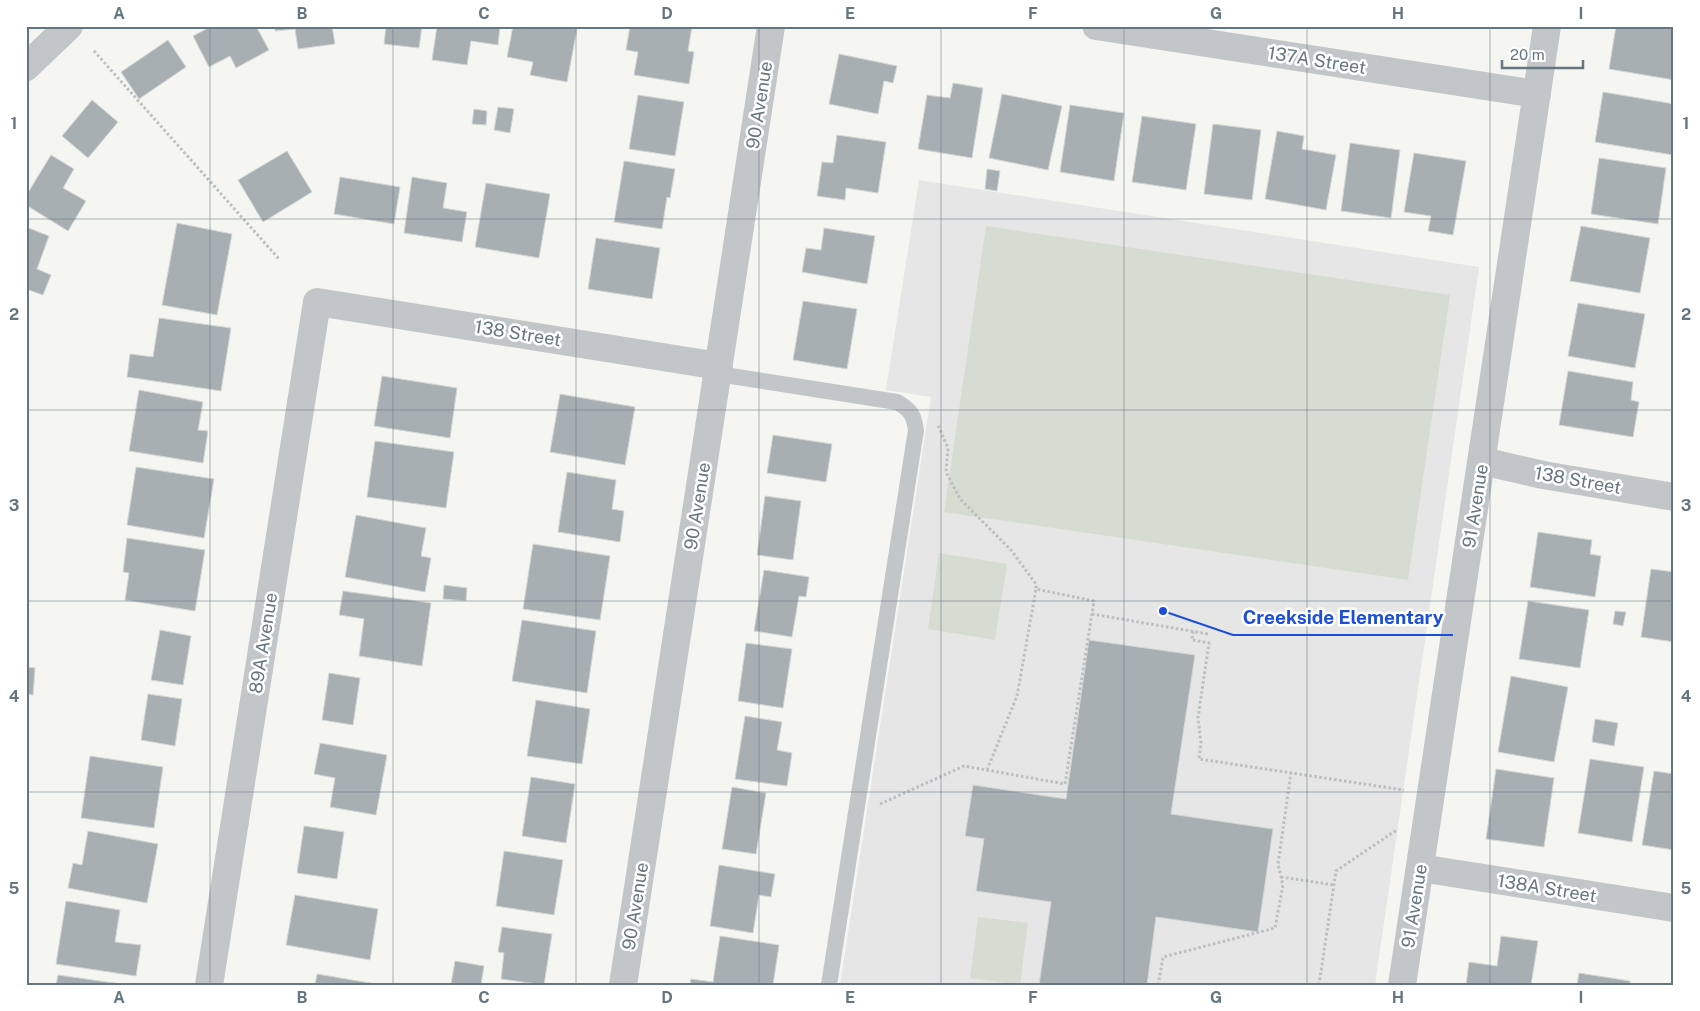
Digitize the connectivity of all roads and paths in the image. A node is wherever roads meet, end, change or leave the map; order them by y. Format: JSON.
{"nodes":[{"id":1,"x":69,"y":26,"type":"edge"},
{"id":2,"x":771,"y":26,"type":"edge"},
{"id":3,"x":1096,"y":26,"type":"edge"},
{"id":4,"x":1548,"y":26,"type":"edge"},
{"id":5,"x":94,"y":51,"type":"dead end"},
{"id":6,"x":26,"y":67,"type":"edge"},
{"id":7,"x":1537,"y":94,"type":"junction"},
{"id":8,"x":279,"y":259,"type":"dead end"},
{"id":9,"x":317,"y":302,"type":"joint"},
{"id":10,"x":718,"y":370,"type":"junction"},
{"id":11,"x":935,"y":422,"type":"dead end"},
{"id":12,"x":1482,"y":461,"type":"junction"},
{"id":13,"x":1674,"y":497,"type":"edge"},
{"id":14,"x":1036,"y":589,"type":"junction"},
{"id":15,"x":1092,"y":614,"type":"junction"},
{"id":16,"x":1193,"y":631,"type":"junction"},
{"id":17,"x":1208,"y":634,"type":"dead end"},
{"id":18,"x":987,"y":770,"type":"junction"},
{"id":19,"x":1291,"y":773,"type":"junction"},
{"id":20,"x":1406,"y":790,"type":"dead end"},
{"id":21,"x":873,"y":807,"type":"dead end"},
{"id":22,"x":1400,"y":828,"type":"dead end"},
{"id":23,"x":1420,"y":868,"type":"junction"},
{"id":24,"x":1281,"y":877,"type":"junction"},
{"id":25,"x":1334,"y":885,"type":"junction"},
{"id":26,"x":1674,"y":908,"type":"edge"},
{"id":27,"x":209,"y":985,"type":"edge"},
{"id":28,"x":623,"y":985,"type":"edge"},
{"id":29,"x":829,"y":985,"type":"edge"},
{"id":30,"x":1158,"y":985,"type":"edge"},
{"id":31,"x":1319,"y":985,"type":"edge"},
{"id":32,"x":1402,"y":985,"type":"edge"}],
"edges":[{"from":1,"to":6,"type":"street"},
{"from":2,"to":10,"type":"street","name":"90 Avenue"},
{"from":3,"to":7,"type":"street","name":"137A Street"},
{"from":4,"to":7,"type":"street","name":"91 Avenue"},
{"from":5,"to":8,"type":"path"},
{"from":7,"to":12,"type":"street","name":"91 Avenue"},
{"from":9,"to":10,"type":"street","name":"138 Street"},
{"from":9,"to":27,"type":"street","name":"89A Avenue"},
{"from":10,"to":28,"type":"street","name":"90 Avenue"},
{"from":10,"to":29,"type":"lane"},
{"from":11,"to":14,"type":"path"},
{"from":12,"to":13,"type":"street","name":"138 Street"},
{"from":12,"to":23,"type":"street","name":"91 Avenue"},
{"from":14,"to":15,"type":"path"},
{"from":14,"to":18,"type":"path"},
{"from":15,"to":16,"type":"path"},
{"from":15,"to":18,"type":"path"},
{"from":16,"to":17,"type":"path"},
{"from":16,"to":19,"type":"path"},
{"from":18,"to":21,"type":"path"},
{"from":19,"to":20,"type":"path"},
{"from":19,"to":24,"type":"path"},
{"from":22,"to":25,"type":"path"},
{"from":23,"to":26,"type":"street","name":"138A Street"},
{"from":23,"to":32,"type":"street","name":"91 Avenue"},
{"from":24,"to":25,"type":"path"},
{"from":24,"to":30,"type":"path"},
{"from":25,"to":31,"type":"path"}]}
